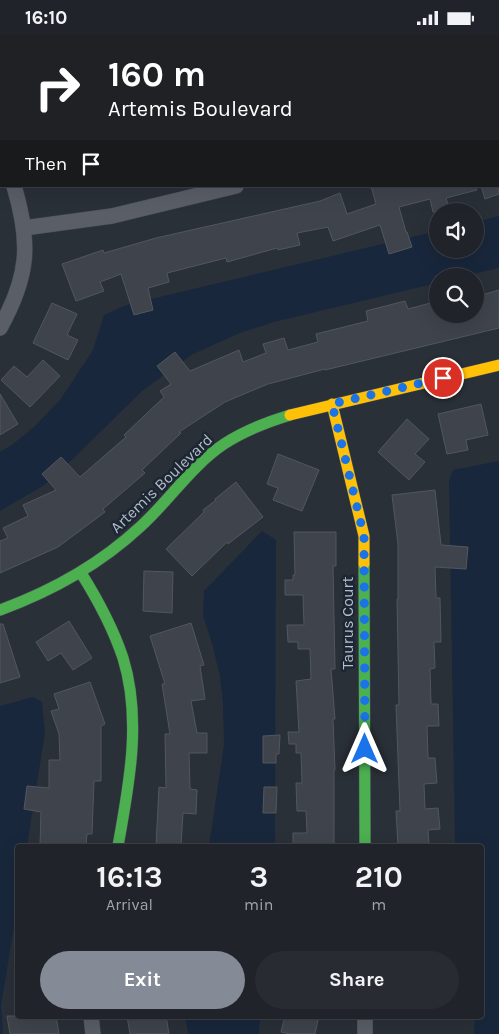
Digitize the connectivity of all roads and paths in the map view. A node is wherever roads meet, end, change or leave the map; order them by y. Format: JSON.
{"nodes":[{"id":1,"x":14,"y":187,"type":"edge"},
{"id":2,"x":232,"y":187,"type":"edge"},
{"id":3,"x":24,"y":228,"type":"junction"},
{"id":4,"x":0,"y":328,"type":"edge"},
{"id":5,"x":499,"y":365,"type":"edge"},
{"id":6,"x":332,"y":404,"type":"junction"},
{"id":7,"x":81,"y":573,"type":"junction"},
{"id":8,"x":0,"y":610,"type":"edge"},
{"id":9,"x":118,"y":844,"type":"edge"},
{"id":10,"x":365,"y":844,"type":"edge"},
{"id":11,"x":91,"y":1019,"type":"edge"},
{"id":12,"x":365,"y":1019,"type":"edge"},
{"id":13,"x":365,"y":1033,"type":"edge"},
{"id":14,"x":93,"y":1034,"type":"edge"}],
"edges":[{"from":1,"to":3,"type":"street"},
{"from":2,"to":3,"type":"street"},
{"from":3,"to":4,"type":"street"},
{"from":5,"to":6,"type":"street","name":"Artemis Boulevard"},
{"from":6,"to":7,"type":"street","name":"Artemis Boulevard"},
{"from":6,"to":10,"type":"street","name":"Taurus Court"},
{"from":7,"to":8,"type":"street","name":"Artemis Boulevard"},
{"from":7,"to":9,"type":"street"},
{"from":11,"to":14,"type":"street"},
{"from":12,"to":13,"type":"street"}]}
